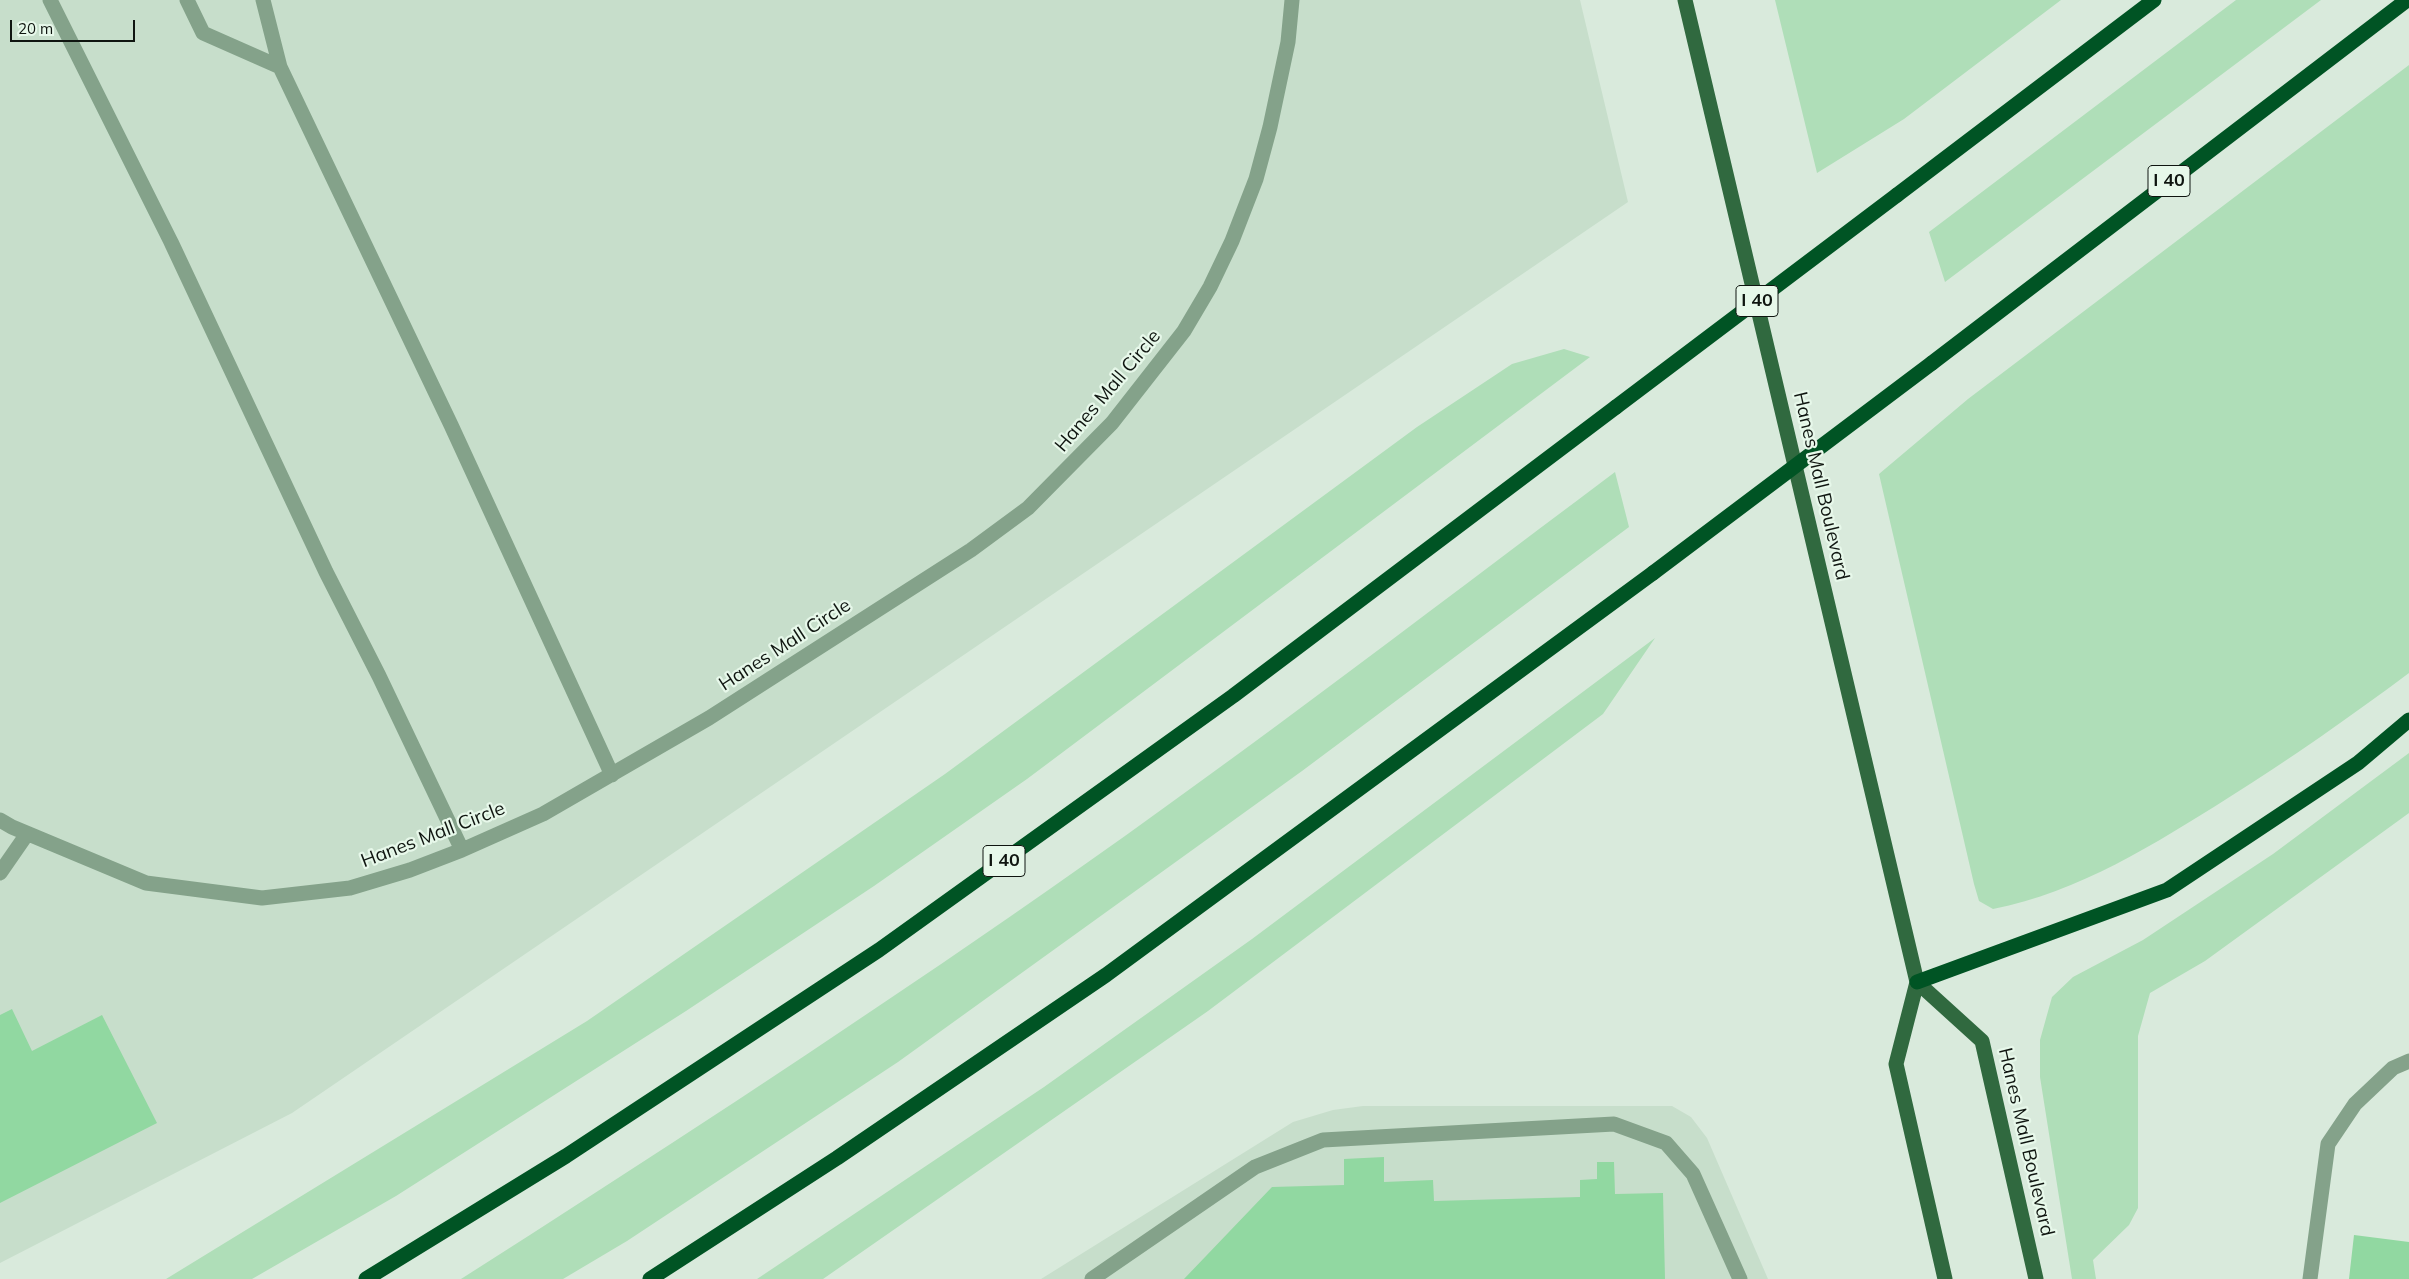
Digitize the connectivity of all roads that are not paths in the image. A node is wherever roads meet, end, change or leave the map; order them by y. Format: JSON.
{"nodes":[{"id":1,"x":50,"y":0,"type":"edge"},
{"id":2,"x":187,"y":0,"type":"edge"},
{"id":3,"x":263,"y":0,"type":"edge"},
{"id":4,"x":1292,"y":0,"type":"edge"},
{"id":5,"x":1686,"y":0,"type":"edge"},
{"id":6,"x":2154,"y":0,"type":"edge"},
{"id":7,"x":2407,"y":0,"type":"edge"},
{"id":8,"x":280,"y":68,"type":"junction"},
{"id":9,"x":2409,"y":720,"type":"edge"},
{"id":10,"x":612,"y":775,"type":"junction"},
{"id":11,"x":0,"y":820,"type":"edge"},
{"id":12,"x":27,"y":834,"type":"junction"},
{"id":13,"x":462,"y":850,"type":"junction"},
{"id":14,"x":0,"y":874,"type":"edge"},
{"id":15,"x":1917,"y":982,"type":"junction"},
{"id":16,"x":2409,"y":1061,"type":"edge"},
{"id":17,"x":366,"y":1279,"type":"edge"},
{"id":18,"x":650,"y":1279,"type":"edge"},
{"id":19,"x":1092,"y":1279,"type":"edge"},
{"id":20,"x":1740,"y":1279,"type":"edge"},
{"id":21,"x":1945,"y":1279,"type":"edge"},
{"id":22,"x":2036,"y":1279,"type":"edge"},
{"id":23,"x":2310,"y":1279,"type":"edge"}],
"edges":[{"from":1,"to":13,"type":"street"},
{"from":2,"to":8,"type":"street"},
{"from":3,"to":8,"type":"street"},
{"from":4,"to":10,"type":"street","name":"Hanes Mall Circle"},
{"from":5,"to":15,"type":"main road","name":"Hanes Mall Boulevard"},
{"from":6,"to":17,"type":"highway","number":"I 40","bridge":true},
{"from":7,"to":18,"type":"highway","number":"I 40","bridge":true},
{"from":8,"to":10,"type":"street"},
{"from":9,"to":15,"type":"highway"},
{"from":10,"to":13,"type":"street","name":"Hanes Mall Circle"},
{"from":11,"to":12,"type":"street","name":"Hanes Mall Circle"},
{"from":12,"to":13,"type":"street","name":"Hanes Mall Circle"},
{"from":12,"to":14,"type":"street"},
{"from":15,"to":21,"type":"main road","name":"Hanes Mall Boulevard"},
{"from":15,"to":22,"type":"main road","name":"Hanes Mall Boulevard"},
{"from":16,"to":23,"type":"street"},
{"from":19,"to":20,"type":"street"}]}
